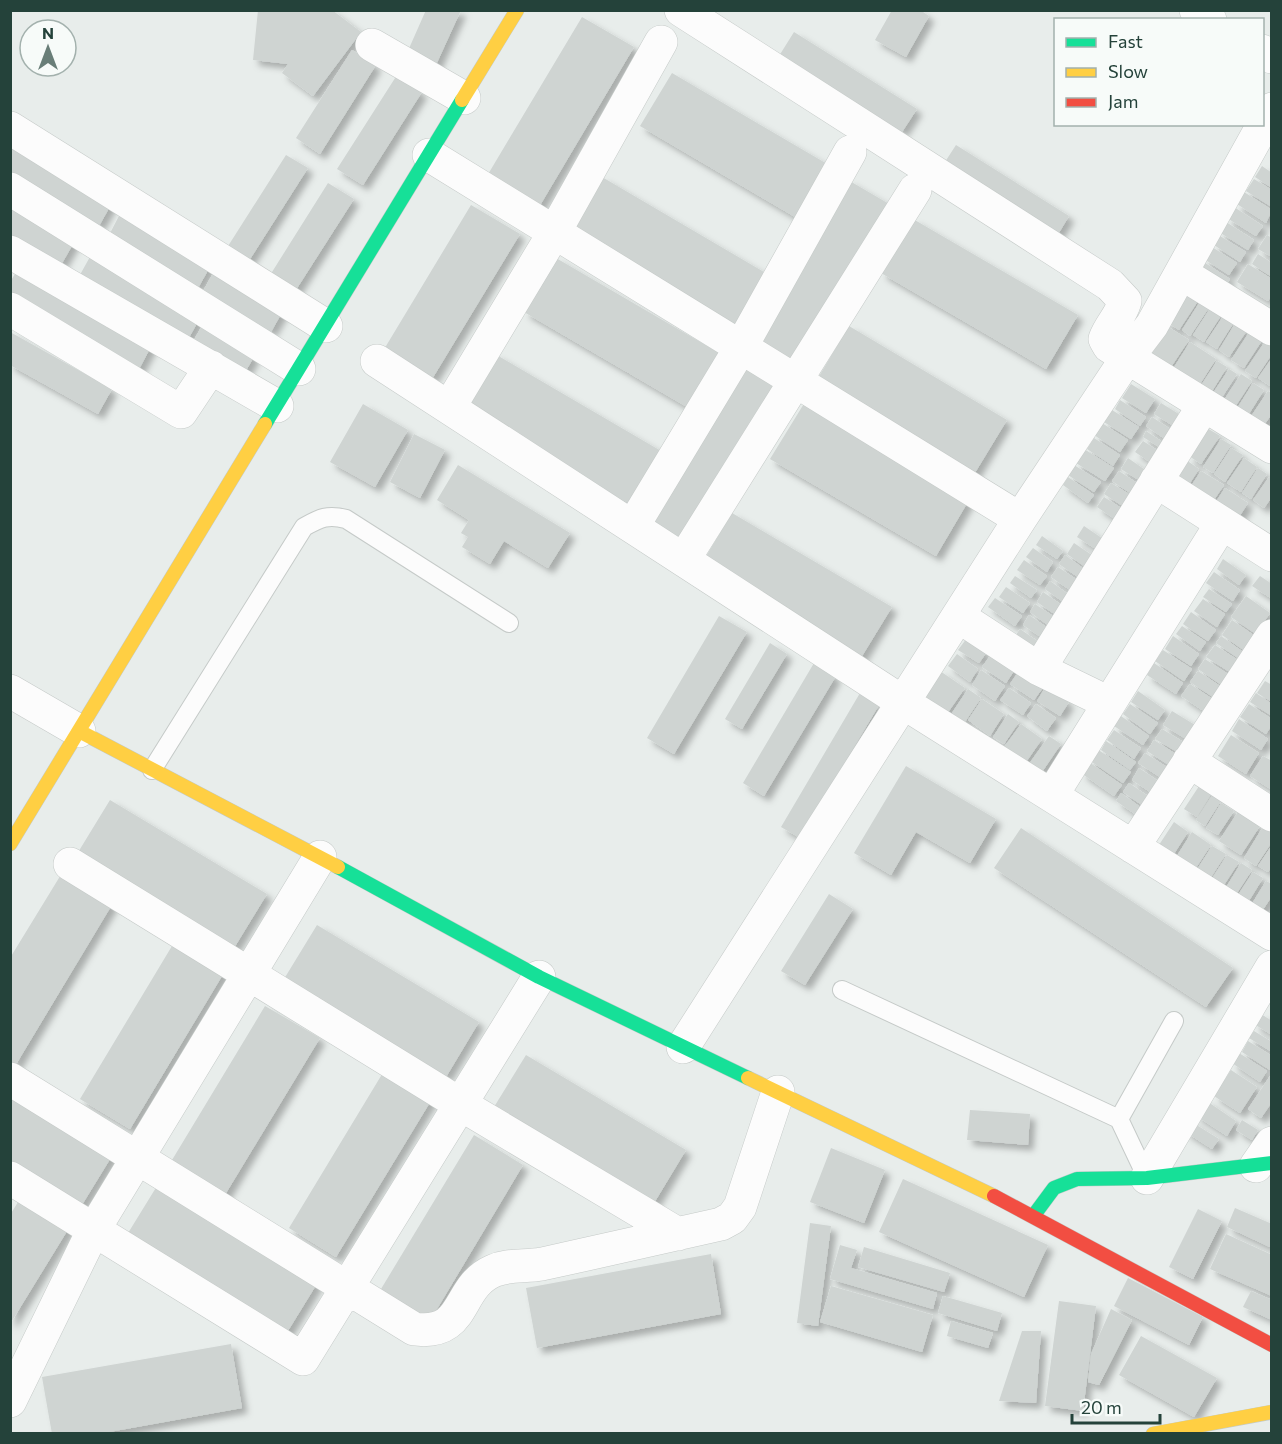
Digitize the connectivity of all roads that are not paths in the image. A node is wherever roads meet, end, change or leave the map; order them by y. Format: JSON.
{"nodes":[{"id":1,"x":517,"y":10,"type":"edge"},
{"id":2,"x":681,"y":10,"type":"edge"},
{"id":3,"x":660,"y":42,"type":"dead end"},
{"id":4,"x":372,"y":45,"type":"dead end"},
{"id":5,"x":464,"y":98,"type":"junction"},
{"id":6,"x":1272,"y":109,"type":"edge"},
{"id":7,"x":1264,"y":123,"type":"edge"},
{"id":8,"x":1263,"y":126,"type":"edge"},
{"id":9,"x":10,"y":128,"type":"edge"},
{"id":10,"x":850,"y":152,"type":"dead end"},
{"id":11,"x":429,"y":156,"type":"junction"},
{"id":12,"x":10,"y":189,"type":"edge"},
{"id":13,"x":915,"y":190,"type":"dead end"},
{"id":14,"x":554,"y":232,"type":"junction"},
{"id":15,"x":10,"y":252,"type":"edge"},
{"id":16,"x":1181,"y":273,"type":"junction"},
{"id":17,"x":10,"y":309,"type":"edge"},
{"id":18,"x":326,"y":326,"type":"junction"},
{"id":19,"x":1272,"y":329,"type":"edge"},
{"id":20,"x":741,"y":347,"type":"junction"},
{"id":21,"x":1127,"y":358,"type":"junction"},
{"id":22,"x":377,"y":361,"type":"dead end"},
{"id":23,"x":212,"y":366,"type":"junction"},
{"id":24,"x":299,"y":369,"type":"junction"},
{"id":25,"x":795,"y":381,"type":"junction"},
{"id":26,"x":1204,"y":405,"type":"junction"},
{"id":27,"x":277,"y":406,"type":"junction"},
{"id":28,"x":450,"y":406,"type":"junction"},
{"id":29,"x":1272,"y":447,"type":"edge"},
{"id":30,"x":1156,"y":481,"type":"junction"},
{"id":31,"x":1020,"y":519,"type":"junction"},
{"id":32,"x":1222,"y":523,"type":"junction"},
{"id":33,"x":633,"y":526,"type":"junction"},
{"id":34,"x":1272,"y":555,"type":"edge"},
{"id":35,"x":684,"y":559,"type":"junction"},
{"id":36,"x":958,"y":616,"type":"junction"},
{"id":37,"x":509,"y":623,"type":"dead end"},
{"id":38,"x":1272,"y":636,"type":"edge"},
{"id":39,"x":1039,"y":669,"type":"junction"},
{"id":40,"x":10,"y":691,"type":"edge"},
{"id":41,"x":904,"y":703,"type":"junction"},
{"id":42,"x":1109,"y":703,"type":"junction"},
{"id":43,"x":79,"y":731,"type":"junction"},
{"id":44,"x":1189,"y":761,"type":"junction"},
{"id":45,"x":152,"y":770,"type":"junction"},
{"id":46,"x":1052,"y":795,"type":"junction"},
{"id":47,"x":1271,"y":813,"type":"edge"},
{"id":48,"x":10,"y":844,"type":"edge"},
{"id":49,"x":1133,"y":847,"type":"junction"},
{"id":50,"x":320,"y":857,"type":"junction"},
{"id":51,"x":70,"y":864,"type":"dead end"},
{"id":52,"x":1272,"y":934,"type":"edge"},
{"id":53,"x":1272,"y":968,"type":"edge"},
{"id":54,"x":250,"y":975,"type":"junction"},
{"id":55,"x":539,"y":976,"type":"junction"},
{"id":56,"x":842,"y":990,"type":"dead end"},
{"id":57,"x":1174,"y":1021,"type":"dead end"},
{"id":58,"x":683,"y":1047,"type":"junction"},
{"id":59,"x":10,"y":1079,"type":"edge"},
{"id":60,"x":778,"y":1092,"type":"junction"},
{"id":61,"x":460,"y":1104,"type":"junction"},
{"id":62,"x":1119,"y":1119,"type":"junction"},
{"id":63,"x":1266,"y":1157,"type":"edge"},
{"id":64,"x":140,"y":1158,"type":"junction"},
{"id":65,"x":10,"y":1178,"type":"edge"},
{"id":66,"x":1146,"y":1178,"type":"junction"},
{"id":67,"x":1034,"y":1215,"type":"junction"},
{"id":68,"x":93,"y":1231,"type":"junction"},
{"id":69,"x":678,"y":1234,"type":"junction"},
{"id":70,"x":347,"y":1287,"type":"junction"},
{"id":71,"x":1272,"y":1345,"type":"edge"},
{"id":72,"x":10,"y":1401,"type":"edge"},
{"id":73,"x":1272,"y":1412,"type":"edge"},
{"id":74,"x":1153,"y":1434,"type":"edge"}],
"edges":[{"from":1,"to":5,"type":"street"},
{"from":2,"to":21,"type":"street"},
{"from":3,"to":14,"type":"street"},
{"from":4,"to":5,"type":"street"},
{"from":5,"to":11,"type":"street"},
{"from":6,"to":7,"type":"street"},
{"from":8,"to":16,"type":"street"},
{"from":9,"to":18,"type":"street"},
{"from":10,"to":20,"type":"street"},
{"from":11,"to":14,"type":"street"},
{"from":11,"to":18,"type":"street"},
{"from":12,"to":24,"type":"street"},
{"from":13,"to":25,"type":"street"},
{"from":14,"to":20,"type":"street"},
{"from":14,"to":28,"type":"street"},
{"from":15,"to":23,"type":"street"},
{"from":16,"to":19,"type":"street"},
{"from":16,"to":21,"type":"street"},
{"from":17,"to":23,"type":"street"},
{"from":18,"to":24,"type":"street"},
{"from":20,"to":25,"type":"street"},
{"from":20,"to":33,"type":"street"},
{"from":21,"to":26,"type":"street"},
{"from":21,"to":31,"type":"street"},
{"from":22,"to":28,"type":"street"},
{"from":23,"to":27,"type":"street"},
{"from":24,"to":27,"type":"street"},
{"from":25,"to":31,"type":"street"},
{"from":25,"to":35,"type":"street"},
{"from":26,"to":29,"type":"street"},
{"from":26,"to":30,"type":"street"},
{"from":27,"to":43,"type":"street"},
{"from":28,"to":33,"type":"street"},
{"from":30,"to":32,"type":"street"},
{"from":30,"to":39,"type":"street"},
{"from":31,"to":36,"type":"street"},
{"from":32,"to":34,"type":"street"},
{"from":32,"to":42,"type":"street"},
{"from":33,"to":35,"type":"street"},
{"from":35,"to":41,"type":"street"},
{"from":36,"to":39,"type":"street"},
{"from":36,"to":41,"type":"street"},
{"from":37,"to":45,"type":"lane"},
{"from":38,"to":44,"type":"street"},
{"from":39,"to":42,"type":"street"},
{"from":40,"to":43,"type":"street"},
{"from":41,"to":46,"type":"street"},
{"from":41,"to":58,"type":"street"},
{"from":42,"to":46,"type":"street"},
{"from":43,"to":45,"type":"street"},
{"from":43,"to":48,"type":"street"},
{"from":44,"to":47,"type":"street"},
{"from":44,"to":49,"type":"street"},
{"from":45,"to":50,"type":"street"},
{"from":46,"to":49,"type":"street"},
{"from":49,"to":52,"type":"street"},
{"from":50,"to":54,"type":"street"},
{"from":50,"to":55,"type":"street"},
{"from":51,"to":54,"type":"street"},
{"from":53,"to":66,"type":"street"},
{"from":54,"to":61,"type":"street"},
{"from":54,"to":64,"type":"street"},
{"from":55,"to":58,"type":"street"},
{"from":55,"to":61,"type":"street"},
{"from":56,"to":62,"type":"lane"},
{"from":57,"to":62,"type":"lane"},
{"from":58,"to":60,"type":"street"},
{"from":59,"to":64,"type":"street"},
{"from":60,"to":67,"type":"street"},
{"from":60,"to":69,"type":"street"},
{"from":61,"to":69,"type":"street"},
{"from":61,"to":70,"type":"street"},
{"from":62,"to":66,"type":"lane"},
{"from":63,"to":66,"type":"street"},
{"from":64,"to":68,"type":"street"},
{"from":64,"to":70,"type":"street"},
{"from":65,"to":68,"type":"street"},
{"from":66,"to":67,"type":"street"},
{"from":67,"to":71,"type":"street"},
{"from":68,"to":70,"type":"street"},
{"from":68,"to":72,"type":"street"},
{"from":69,"to":70,"type":"street"},
{"from":73,"to":74,"type":"street"}]}
